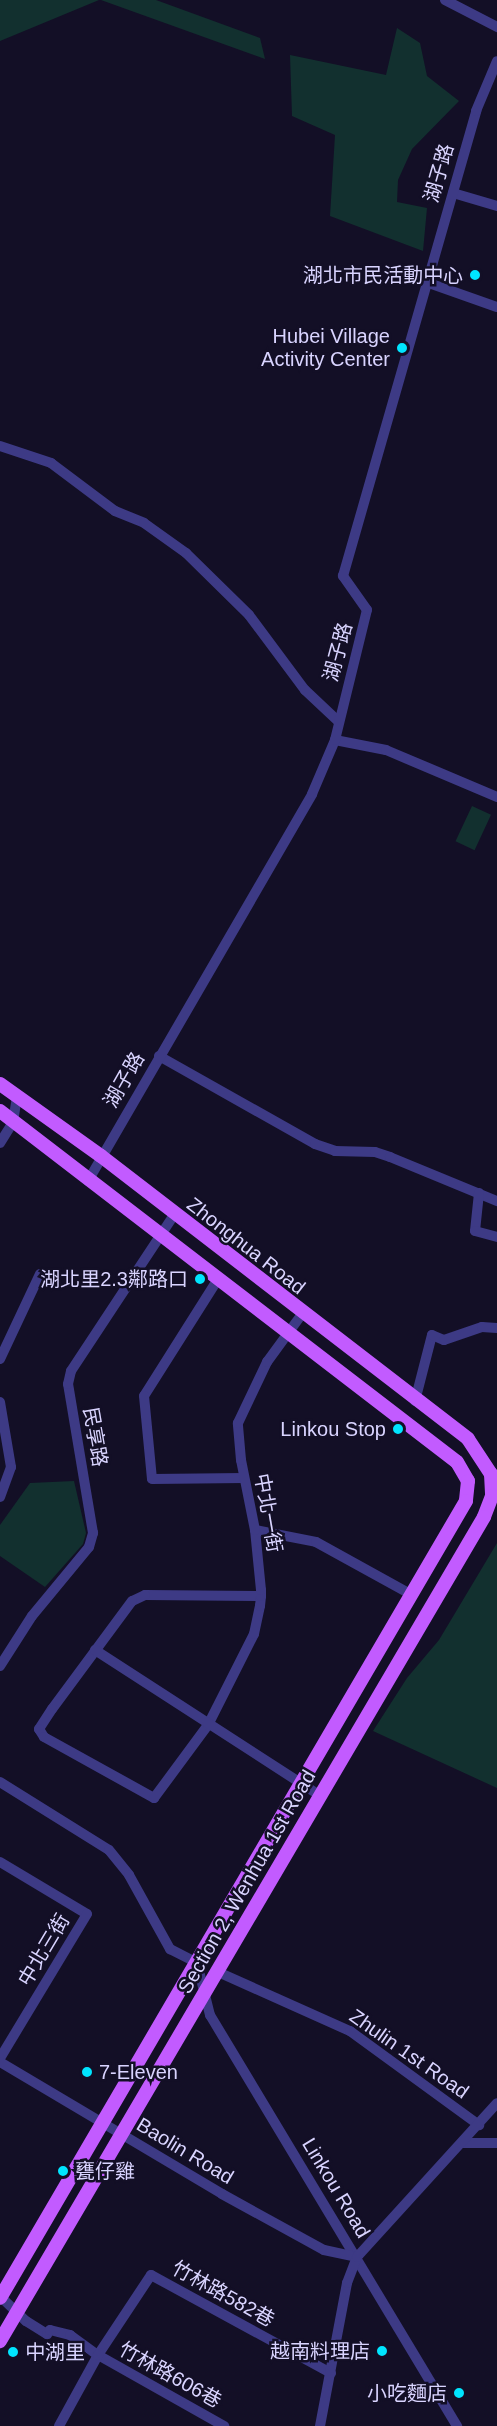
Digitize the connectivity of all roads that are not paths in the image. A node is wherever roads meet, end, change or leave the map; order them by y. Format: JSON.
{"nodes":[{"id":1,"x":446,"y":0,"type":"edge"},
{"id":2,"x":497,"y":27,"type":"edge"},
{"id":3,"x":497,"y":61,"type":"edge"},
{"id":4,"x":453,"y":193,"type":"junction"},
{"id":5,"x":497,"y":206,"type":"edge"},
{"id":6,"x":426,"y":282,"type":"junction"},
{"id":7,"x":497,"y":308,"type":"edge"},
{"id":8,"x":0,"y":446,"type":"edge"},
{"id":9,"x":338,"y":721,"type":"junction"},
{"id":10,"x":335,"y":740,"type":"junction"},
{"id":11,"x":497,"y":797,"type":"edge"},
{"id":12,"x":159,"y":1056,"type":"junction"},
{"id":13,"x":0,"y":1084,"type":"edge"},
{"id":14,"x":18,"y":1096,"type":"junction"},
{"id":15,"x":0,"y":1112,"type":"edge"},
{"id":16,"x":13,"y":1122,"type":"junction"},
{"id":17,"x":0,"y":1143,"type":"edge"},
{"id":18,"x":101,"y":1156,"type":"junction"},
{"id":19,"x":87,"y":1180,"type":"junction"},
{"id":20,"x":479,"y":1193,"type":"junction"},
{"id":21,"x":497,"y":1200,"type":"edge"},
{"id":22,"x":174,"y":1215,"type":"junction"},
{"id":23,"x":160,"y":1234,"type":"junction"},
{"id":24,"x":497,"y":1237,"type":"edge"},
{"id":25,"x":40,"y":1274,"type":"dead end"},
{"id":26,"x":218,"y":1279,"type":"junction"},
{"id":27,"x":302,"y":1314,"type":"junction"},
{"id":28,"x":497,"y":1328,"type":"edge"},
{"id":29,"x":287,"y":1334,"type":"junction"},
{"id":30,"x":0,"y":1359,"type":"edge"},
{"id":31,"x":415,"y":1401,"type":"junction"},
{"id":32,"x":0,"y":1402,"type":"edge"},
{"id":33,"x":468,"y":1439,"type":"joint"},
{"id":34,"x":244,"y":1478,"type":"junction"},
{"id":35,"x":0,"y":1497,"type":"edge"},
{"id":36,"x":255,"y":1530,"type":"junction"},
{"id":37,"x":411,"y":1595,"type":"junction"},
{"id":38,"x":261,"y":1596,"type":"junction"},
{"id":39,"x":95,"y":1650,"type":"junction"},
{"id":40,"x":0,"y":1666,"type":"edge"},
{"id":41,"x":208,"y":1725,"type":"junction"},
{"id":42,"x":0,"y":1782,"type":"edge"},
{"id":43,"x":302,"y":1785,"type":"junction"},
{"id":44,"x":321,"y":1796,"type":"junction"},
{"id":45,"x":1,"y":1864,"type":"edge"},
{"id":46,"x":197,"y":1963,"type":"junction"},
{"id":47,"x":218,"y":1972,"type":"junction"},
{"id":48,"x":206,"y":1993,"type":"junction"},
{"id":49,"x":0,"y":2060,"type":"edge"},
{"id":50,"x":497,"y":2103,"type":"edge"},
{"id":51,"x":102,"y":2122,"type":"junction"},
{"id":52,"x":479,"y":2125,"type":"junction"},
{"id":53,"x":122,"y":2134,"type":"junction"},
{"id":54,"x":463,"y":2143,"type":"junction"},
{"id":55,"x":497,"y":2143,"type":"edge"},
{"id":56,"x":357,"y":2257,"type":"junction"},
{"id":57,"x":0,"y":2297,"type":"edge"},
{"id":58,"x":17,"y":2312,"type":"junction"},
{"id":59,"x":0,"y":2341,"type":"edge"},
{"id":60,"x":98,"y":2355,"type":"junction"},
{"id":61,"x":331,"y":2373,"type":"junction"},
{"id":62,"x":59,"y":2426,"type":"edge"},
{"id":63,"x":224,"y":2426,"type":"edge"},
{"id":64,"x":320,"y":2426,"type":"edge"},
{"id":65,"x":457,"y":2426,"type":"edge"}],
"edges":[{"from":1,"to":2,"type":"street"},
{"from":3,"to":4,"type":"street","name":"湖子路"},
{"from":4,"to":5,"type":"street"},
{"from":4,"to":6,"type":"street","name":"湖子路"},
{"from":6,"to":7,"type":"street"},
{"from":6,"to":9,"type":"street","name":"湖子路"},
{"from":8,"to":9,"type":"street"},
{"from":9,"to":10,"type":"street","name":"湖子路"},
{"from":10,"to":11,"type":"street"},
{"from":10,"to":12,"type":"street","name":"湖子路"},
{"from":12,"to":18,"type":"street","name":"湖子路"},
{"from":12,"to":20,"type":"street"},
{"from":13,"to":14,"type":"main road","name":"Zhonghua Road"},
{"from":14,"to":15,"type":"street"},
{"from":14,"to":16,"type":"street"},
{"from":14,"to":18,"type":"main road","name":"Zhonghua Road"},
{"from":15,"to":16,"type":"main road"},
{"from":16,"to":17,"type":"street"},
{"from":16,"to":19,"type":"main road"},
{"from":18,"to":19,"type":"street","name":"湖子路"},
{"from":18,"to":22,"type":"main road","name":"Zhonghua Road"},
{"from":19,"to":23,"type":"main road"},
{"from":20,"to":21,"type":"street"},
{"from":20,"to":24,"type":"street"},
{"from":22,"to":23,"type":"street","name":"民享路"},
{"from":22,"to":27,"type":"main road","name":"Zhonghua Road"},
{"from":23,"to":26,"type":"main road"},
{"from":23,"to":40,"type":"street","name":"民享路"},
{"from":25,"to":30,"type":"street"},
{"from":26,"to":29,"type":"main road"},
{"from":26,"to":34,"type":"street"},
{"from":27,"to":29,"type":"street","name":"中北一街"},
{"from":27,"to":31,"type":"main road","name":"Zhonghua Road"},
{"from":28,"to":31,"type":"street"},
{"from":29,"to":34,"type":"street","name":"中北一街"},
{"from":29,"to":37,"type":"main road","name":"Section 2, Wenhua 1st Road"},
{"from":31,"to":33,"type":"main road","name":"Zhonghua Road"},
{"from":32,"to":35,"type":"street"},
{"from":33,"to":44,"type":"main road","name":"Section 2, Wenhua 1st Road"},
{"from":34,"to":36,"type":"street","name":"中北一街"},
{"from":36,"to":37,"type":"street"},
{"from":36,"to":38,"type":"street","name":"中北一街"},
{"from":37,"to":43,"type":"main road","name":"Section 2, Wenhua 1st Road"},
{"from":38,"to":39,"type":"street"},
{"from":38,"to":41,"type":"street","name":"中北一街"},
{"from":39,"to":41,"type":"street"},
{"from":39,"to":41,"type":"street","name":"中北一街"},
{"from":41,"to":43,"type":"street"},
{"from":42,"to":46,"type":"street"},
{"from":43,"to":44,"type":"street"},
{"from":43,"to":46,"type":"main road","name":"Section 2, Wenhua 1st Road"},
{"from":44,"to":47,"type":"main road","name":"Section 2, Wenhua 1st Road"},
{"from":45,"to":49,"type":"street","name":"中北三街"},
{"from":46,"to":47,"type":"main road"},
{"from":46,"to":48,"type":"street","name":"Linkou Road"},
{"from":46,"to":51,"type":"main road","name":"Section 2, Wenhua 1st Road"},
{"from":47,"to":48,"type":"main road","name":"Section 2, Wenhua 1st Road"},
{"from":47,"to":52,"type":"street","name":"Zhulin 1st Road"},
{"from":48,"to":53,"type":"main road","name":"Section 2, Wenhua 1st Road"},
{"from":48,"to":56,"type":"street","name":"Linkou Road"},
{"from":49,"to":51,"type":"street","name":"Baolin Road"},
{"from":50,"to":52,"type":"street"},
{"from":51,"to":53,"type":"street","name":"Baolin Road"},
{"from":51,"to":57,"type":"main road","name":"Section 2, Wenhua 1st Road"},
{"from":52,"to":54,"type":"street"},
{"from":53,"to":56,"type":"street","name":"Baolin Road"},
{"from":53,"to":58,"type":"main road","name":"Section 2, Wenhua 1st Road"},
{"from":54,"to":55,"type":"street"},
{"from":54,"to":56,"type":"street"},
{"from":56,"to":61,"type":"street"},
{"from":56,"to":65,"type":"street","name":"Linkou Road"},
{"from":57,"to":58,"type":"street","name":"竹林路606巷"},
{"from":58,"to":59,"type":"main road","name":"Section 2, Wenhua 1st Road"},
{"from":58,"to":60,"type":"street","name":"竹林路606巷"},
{"from":60,"to":61,"type":"street","name":"竹林路582巷"},
{"from":60,"to":62,"type":"street"},
{"from":60,"to":63,"type":"street","name":"竹林路606巷"},
{"from":61,"to":64,"type":"street"}]}
